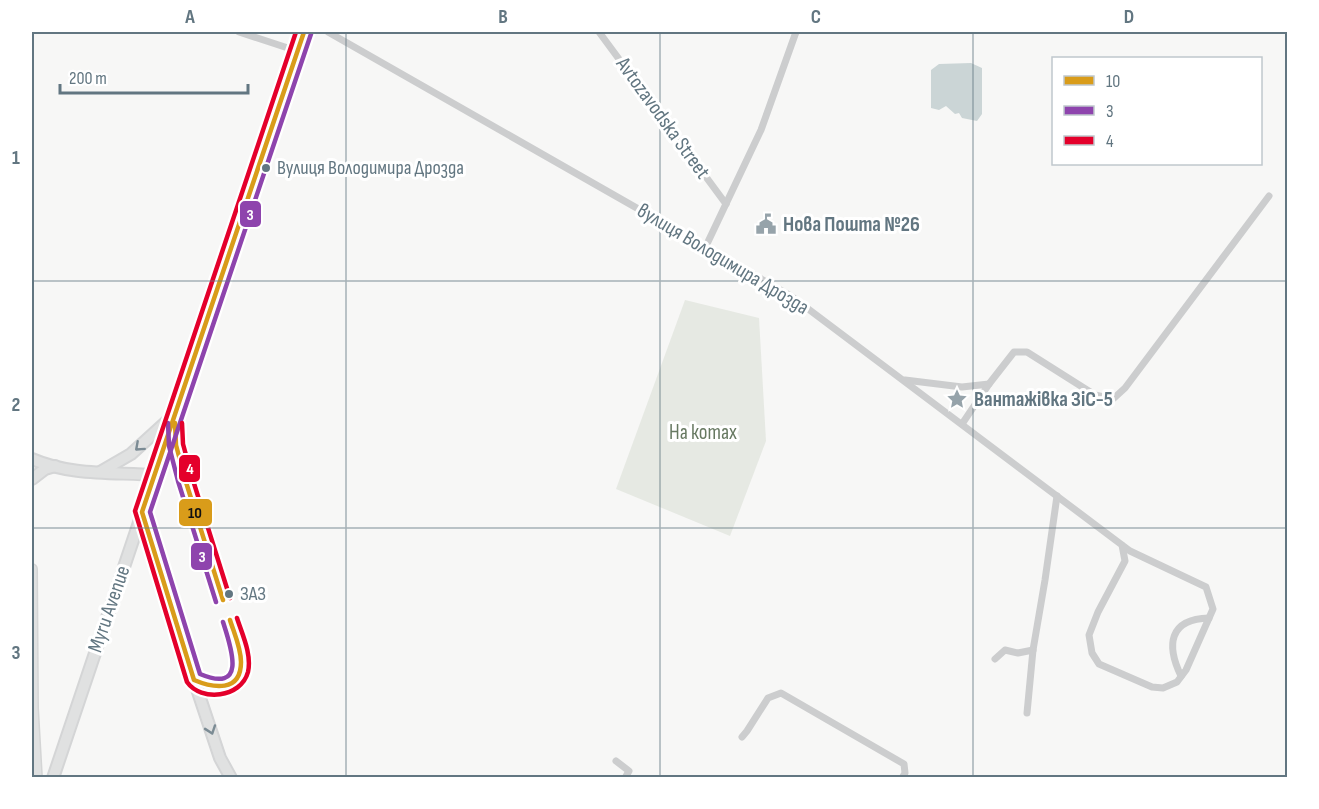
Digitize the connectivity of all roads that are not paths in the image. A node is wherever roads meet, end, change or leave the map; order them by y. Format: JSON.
{"nodes":[{"id":1,"x":239,"y":32,"type":"edge"},
{"id":2,"x":304,"y":32,"type":"edge"},
{"id":3,"x":328,"y":32,"type":"edge"},
{"id":4,"x":599,"y":32,"type":"edge"},
{"id":5,"x":796,"y":32,"type":"edge"},
{"id":6,"x":297,"y":51,"type":"junction"},
{"id":7,"x":1269,"y":196,"type":"dead end"},
{"id":8,"x":726,"y":204,"type":"junction"},
{"id":9,"x":706,"y":246,"type":"junction"},
{"id":10,"x":903,"y":380,"type":"junction"},
{"id":11,"x":988,"y":384,"type":"junction"},
{"id":12,"x":176,"y":413,"type":"junction"},
{"id":13,"x":962,"y":424,"type":"junction"},
{"id":14,"x":32,"y":451,"type":"edge"},
{"id":15,"x":32,"y":459,"type":"edge"},
{"id":16,"x":55,"y":466,"type":"junction"},
{"id":17,"x":97,"y":474,"type":"junction"},
{"id":18,"x":155,"y":475,"type":"junction"},
{"id":19,"x":32,"y":479,"type":"edge"},
{"id":20,"x":1057,"y":496,"type":"junction"},
{"id":21,"x":142,"y":512,"type":"junction"},
{"id":22,"x":1122,"y":545,"type":"junction"},
{"id":23,"x":1139,"y":555,"type":"junction"},
{"id":24,"x":1125,"y":561,"type":"junction"},
{"id":25,"x":32,"y":569,"type":"edge"},
{"id":26,"x":1209,"y":618,"type":"junction"},
{"id":27,"x":1033,"y":650,"type":"junction"},
{"id":28,"x":995,"y":659,"type":"dead end"},
{"id":29,"x":1181,"y":676,"type":"junction"},
{"id":30,"x":1027,"y":713,"type":"dead end"},
{"id":31,"x":742,"y":737,"type":"dead end"},
{"id":32,"x":616,"y":761,"type":"dead end"},
{"id":33,"x":37,"y":777,"type":"edge"},
{"id":34,"x":53,"y":777,"type":"edge"},
{"id":35,"x":231,"y":777,"type":"edge"},
{"id":36,"x":625,"y":777,"type":"edge"},
{"id":37,"x":902,"y":777,"type":"edge"}],
"edges":[{"from":1,"to":6,"type":"street"},
{"from":2,"to":6,"type":"main road","name":"Myru Avenue"},
{"from":3,"to":9,"type":"street","name":"вулиця Володимира Дрозда"},
{"from":4,"to":8,"type":"street","name":"Avtozavodska Street"},
{"from":5,"to":8,"type":"street"},
{"from":6,"to":12,"type":"main road","name":"Myru Avenue"},
{"from":7,"to":11,"type":"street"},
{"from":8,"to":9,"type":"street"},
{"from":9,"to":10,"type":"street","name":"вулиця Володимира Дрозда"},
{"from":10,"to":11,"type":"street"},
{"from":10,"to":13,"type":"street","name":"вулиця Володимира Дрозда"},
{"from":11,"to":13,"type":"street"},
{"from":12,"to":17,"type":"main road","one_way":true},
{"from":12,"to":18,"type":"main road","name":"Myru Avenue"},
{"from":13,"to":20,"type":"street","name":"вулиця Володимира Дрозда"},
{"from":14,"to":16,"type":"main road"},
{"from":15,"to":16,"type":"main road"},
{"from":16,"to":17,"type":"main road"},
{"from":16,"to":19,"type":"main road"},
{"from":17,"to":18,"type":"main road"},
{"from":18,"to":21,"type":"main road","name":"Myru Avenue"},
{"from":20,"to":22,"type":"street","name":"вулиця Володимира Дрозда"},
{"from":20,"to":27,"type":"street"},
{"from":21,"to":34,"type":"main road","name":"Myru Avenue"},
{"from":21,"to":35,"type":"main road","one_way":true},
{"from":22,"to":23,"type":"street","name":"вулиця Володимира Дрозда"},
{"from":22,"to":24,"type":"street"},
{"from":23,"to":24,"type":"street"},
{"from":23,"to":26,"type":"street","name":"вулиця Володимира Дрозда"},
{"from":24,"to":29,"type":"street"},
{"from":25,"to":33,"type":"main road"},
{"from":26,"to":29,"type":"street"},
{"from":26,"to":29,"type":"street"},
{"from":27,"to":28,"type":"street"},
{"from":27,"to":30,"type":"street"},
{"from":31,"to":37,"type":"street"},
{"from":32,"to":36,"type":"street"}]}
